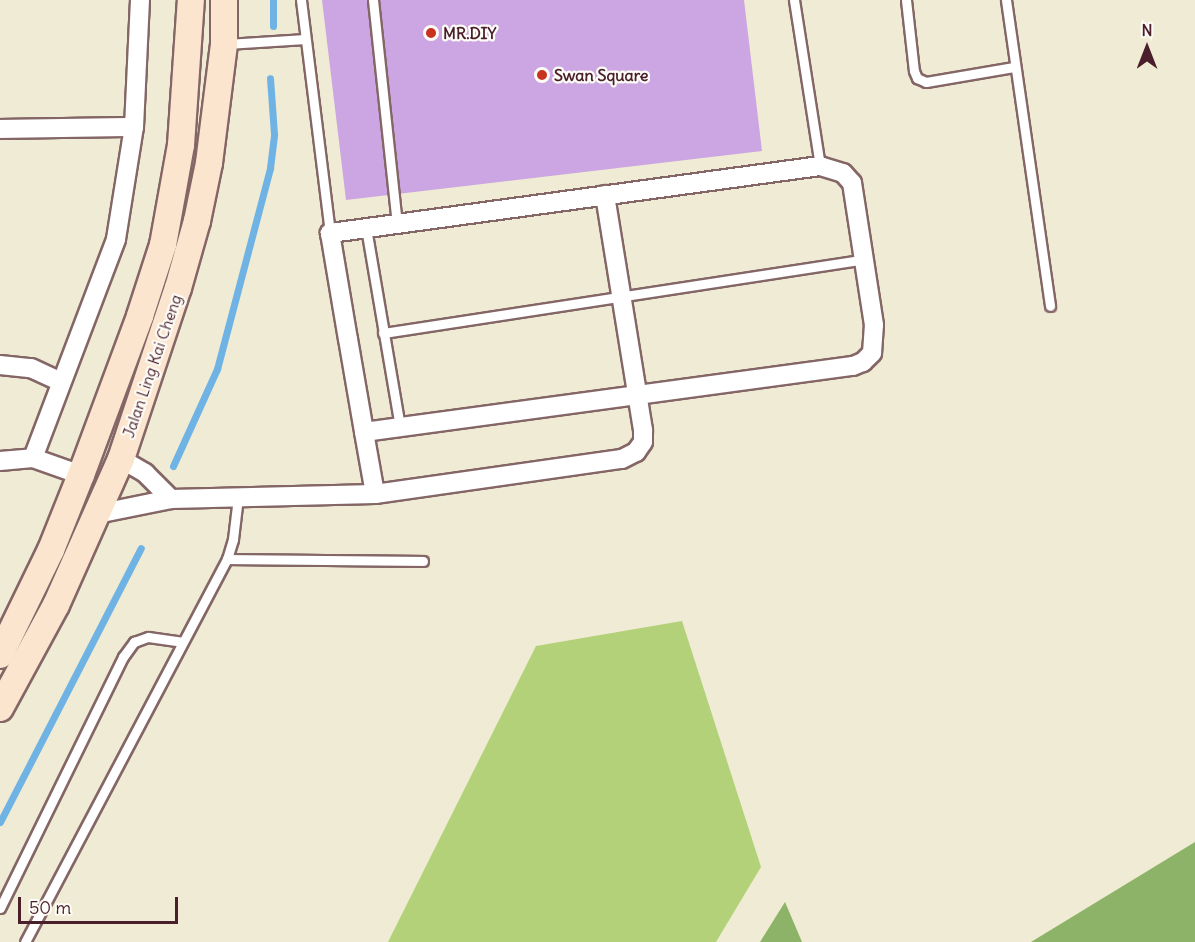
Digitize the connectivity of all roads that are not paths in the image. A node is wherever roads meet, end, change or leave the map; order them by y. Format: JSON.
{"nodes":[{"id":1,"x":140,"y":0,"type":"edge"},
{"id":2,"x":191,"y":0,"type":"edge"},
{"id":3,"x":224,"y":0,"type":"edge"},
{"id":4,"x":301,"y":0,"type":"edge"},
{"id":5,"x":373,"y":0,"type":"edge"},
{"id":6,"x":794,"y":0,"type":"edge"},
{"id":7,"x":906,"y":0,"type":"edge"},
{"id":8,"x":1006,"y":0,"type":"edge"},
{"id":9,"x":305,"y":39,"type":"junction"},
{"id":10,"x":224,"y":44,"type":"junction"},
{"id":11,"x":1014,"y":67,"type":"junction"},
{"id":12,"x":134,"y":127,"type":"junction"},
{"id":13,"x":0,"y":129,"type":"edge"},
{"id":14,"x":820,"y":166,"type":"junction"},
{"id":15,"x":605,"y":195,"type":"junction"},
{"id":16,"x":397,"y":224,"type":"junction"},
{"id":17,"x":366,"y":228,"type":"junction"},
{"id":18,"x":330,"y":233,"type":"junction"},
{"id":19,"x":865,"y":259,"type":"junction"},
{"id":20,"x":621,"y":296,"type":"junction"},
{"id":21,"x":1050,"y":306,"type":"dead end"},
{"id":22,"x":384,"y":333,"type":"junction"},
{"id":23,"x":0,"y":365,"type":"edge"},
{"id":24,"x":62,"y":382,"type":"junction"},
{"id":25,"x":638,"y":395,"type":"junction"},
{"id":26,"x":400,"y":427,"type":"junction"},
{"id":27,"x":364,"y":432,"type":"junction"},
{"id":28,"x":33,"y":458,"type":"junction"},
{"id":29,"x":121,"y":459,"type":"junction"},
{"id":30,"x":0,"y":461,"type":"edge"},
{"id":31,"x":81,"y":475,"type":"junction"},
{"id":32,"x":375,"y":494,"type":"junction"},
{"id":33,"x":238,"y":497,"type":"junction"},
{"id":34,"x":171,"y":499,"type":"junction"},
{"id":35,"x":97,"y":514,"type":"junction"},
{"id":36,"x":226,"y":559,"type":"junction"},
{"id":37,"x":423,"y":561,"type":"dead end"},
{"id":38,"x":7,"y":625,"type":"edge"},
{"id":39,"x":182,"y":642,"type":"junction"},
{"id":40,"x":0,"y":655,"type":"edge"},
{"id":41,"x":0,"y":708,"type":"edge"},
{"id":42,"x":0,"y":908,"type":"edge"},
{"id":43,"x":25,"y":942,"type":"edge"}],
"edges":[{"from":1,"to":12,"type":"street"},
{"from":2,"to":31,"type":"street","name":"Jalan Ling Kai Cheng"},
{"from":3,"to":10,"type":"street","name":"Jalan Ling Kai Cheng"},
{"from":4,"to":9,"type":"lane"},
{"from":5,"to":16,"type":"lane"},
{"from":6,"to":14,"type":"lane"},
{"from":7,"to":11,"type":"lane"},
{"from":8,"to":11,"type":"lane"},
{"from":9,"to":10,"type":"lane"},
{"from":9,"to":18,"type":"lane"},
{"from":10,"to":29,"type":"street","name":"Jalan Ling Kai Cheng"},
{"from":11,"to":21,"type":"lane"},
{"from":12,"to":13,"type":"street"},
{"from":12,"to":24,"type":"street"},
{"from":14,"to":15,"type":"street"},
{"from":14,"to":19,"type":"street"},
{"from":15,"to":16,"type":"street"},
{"from":15,"to":20,"type":"street"},
{"from":16,"to":17,"type":"street"},
{"from":17,"to":18,"type":"street"},
{"from":17,"to":22,"type":"lane"},
{"from":18,"to":27,"type":"street"},
{"from":19,"to":20,"type":"lane"},
{"from":19,"to":25,"type":"street"},
{"from":20,"to":22,"type":"lane"},
{"from":20,"to":25,"type":"street"},
{"from":22,"to":26,"type":"lane"},
{"from":23,"to":24,"type":"street"},
{"from":24,"to":28,"type":"street"},
{"from":25,"to":26,"type":"street"},
{"from":25,"to":32,"type":"street"},
{"from":26,"to":27,"type":"street"},
{"from":27,"to":32,"type":"street"},
{"from":28,"to":30,"type":"street"},
{"from":28,"to":31,"type":"street"},
{"from":29,"to":34,"type":"street"},
{"from":29,"to":35,"type":"street","name":"Jalan Ling Kai Cheng"},
{"from":31,"to":38,"type":"street","name":"Jalan Ling Kai Cheng"},
{"from":32,"to":33,"type":"street"},
{"from":33,"to":34,"type":"street"},
{"from":33,"to":36,"type":"lane"},
{"from":34,"to":35,"type":"street"},
{"from":35,"to":41,"type":"street","name":"Jalan Ling Kai Cheng"},
{"from":36,"to":37,"type":"lane"},
{"from":36,"to":39,"type":"lane"},
{"from":38,"to":40,"type":"street","name":"Jalan Ling Kai Cheng"},
{"from":39,"to":42,"type":"lane"},
{"from":39,"to":43,"type":"lane"}]}
